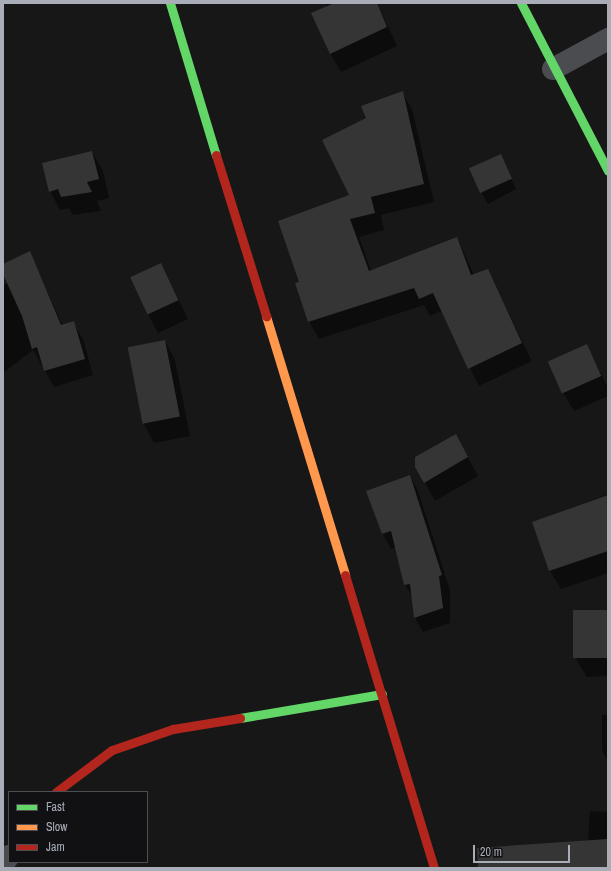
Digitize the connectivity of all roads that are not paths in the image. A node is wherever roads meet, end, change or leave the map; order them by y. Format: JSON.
{"nodes":[{"id":1,"x":170,"y":3,"type":"edge"},
{"id":2,"x":521,"y":3,"type":"edge"},
{"id":3,"x":608,"y":40,"type":"edge"},
{"id":4,"x":553,"y":69,"type":"junction"},
{"id":5,"x":608,"y":171,"type":"edge"},
{"id":6,"x":382,"y":694,"type":"junction"},
{"id":7,"x":57,"y":791,"type":"edge"},
{"id":8,"x":434,"y":868,"type":"edge"}],
"edges":[{"from":1,"to":6,"type":"street"},
{"from":2,"to":4,"type":"street"},
{"from":3,"to":4,"type":"street"},
{"from":4,"to":5,"type":"street"},
{"from":6,"to":7,"type":"street"},
{"from":6,"to":8,"type":"street"}]}
